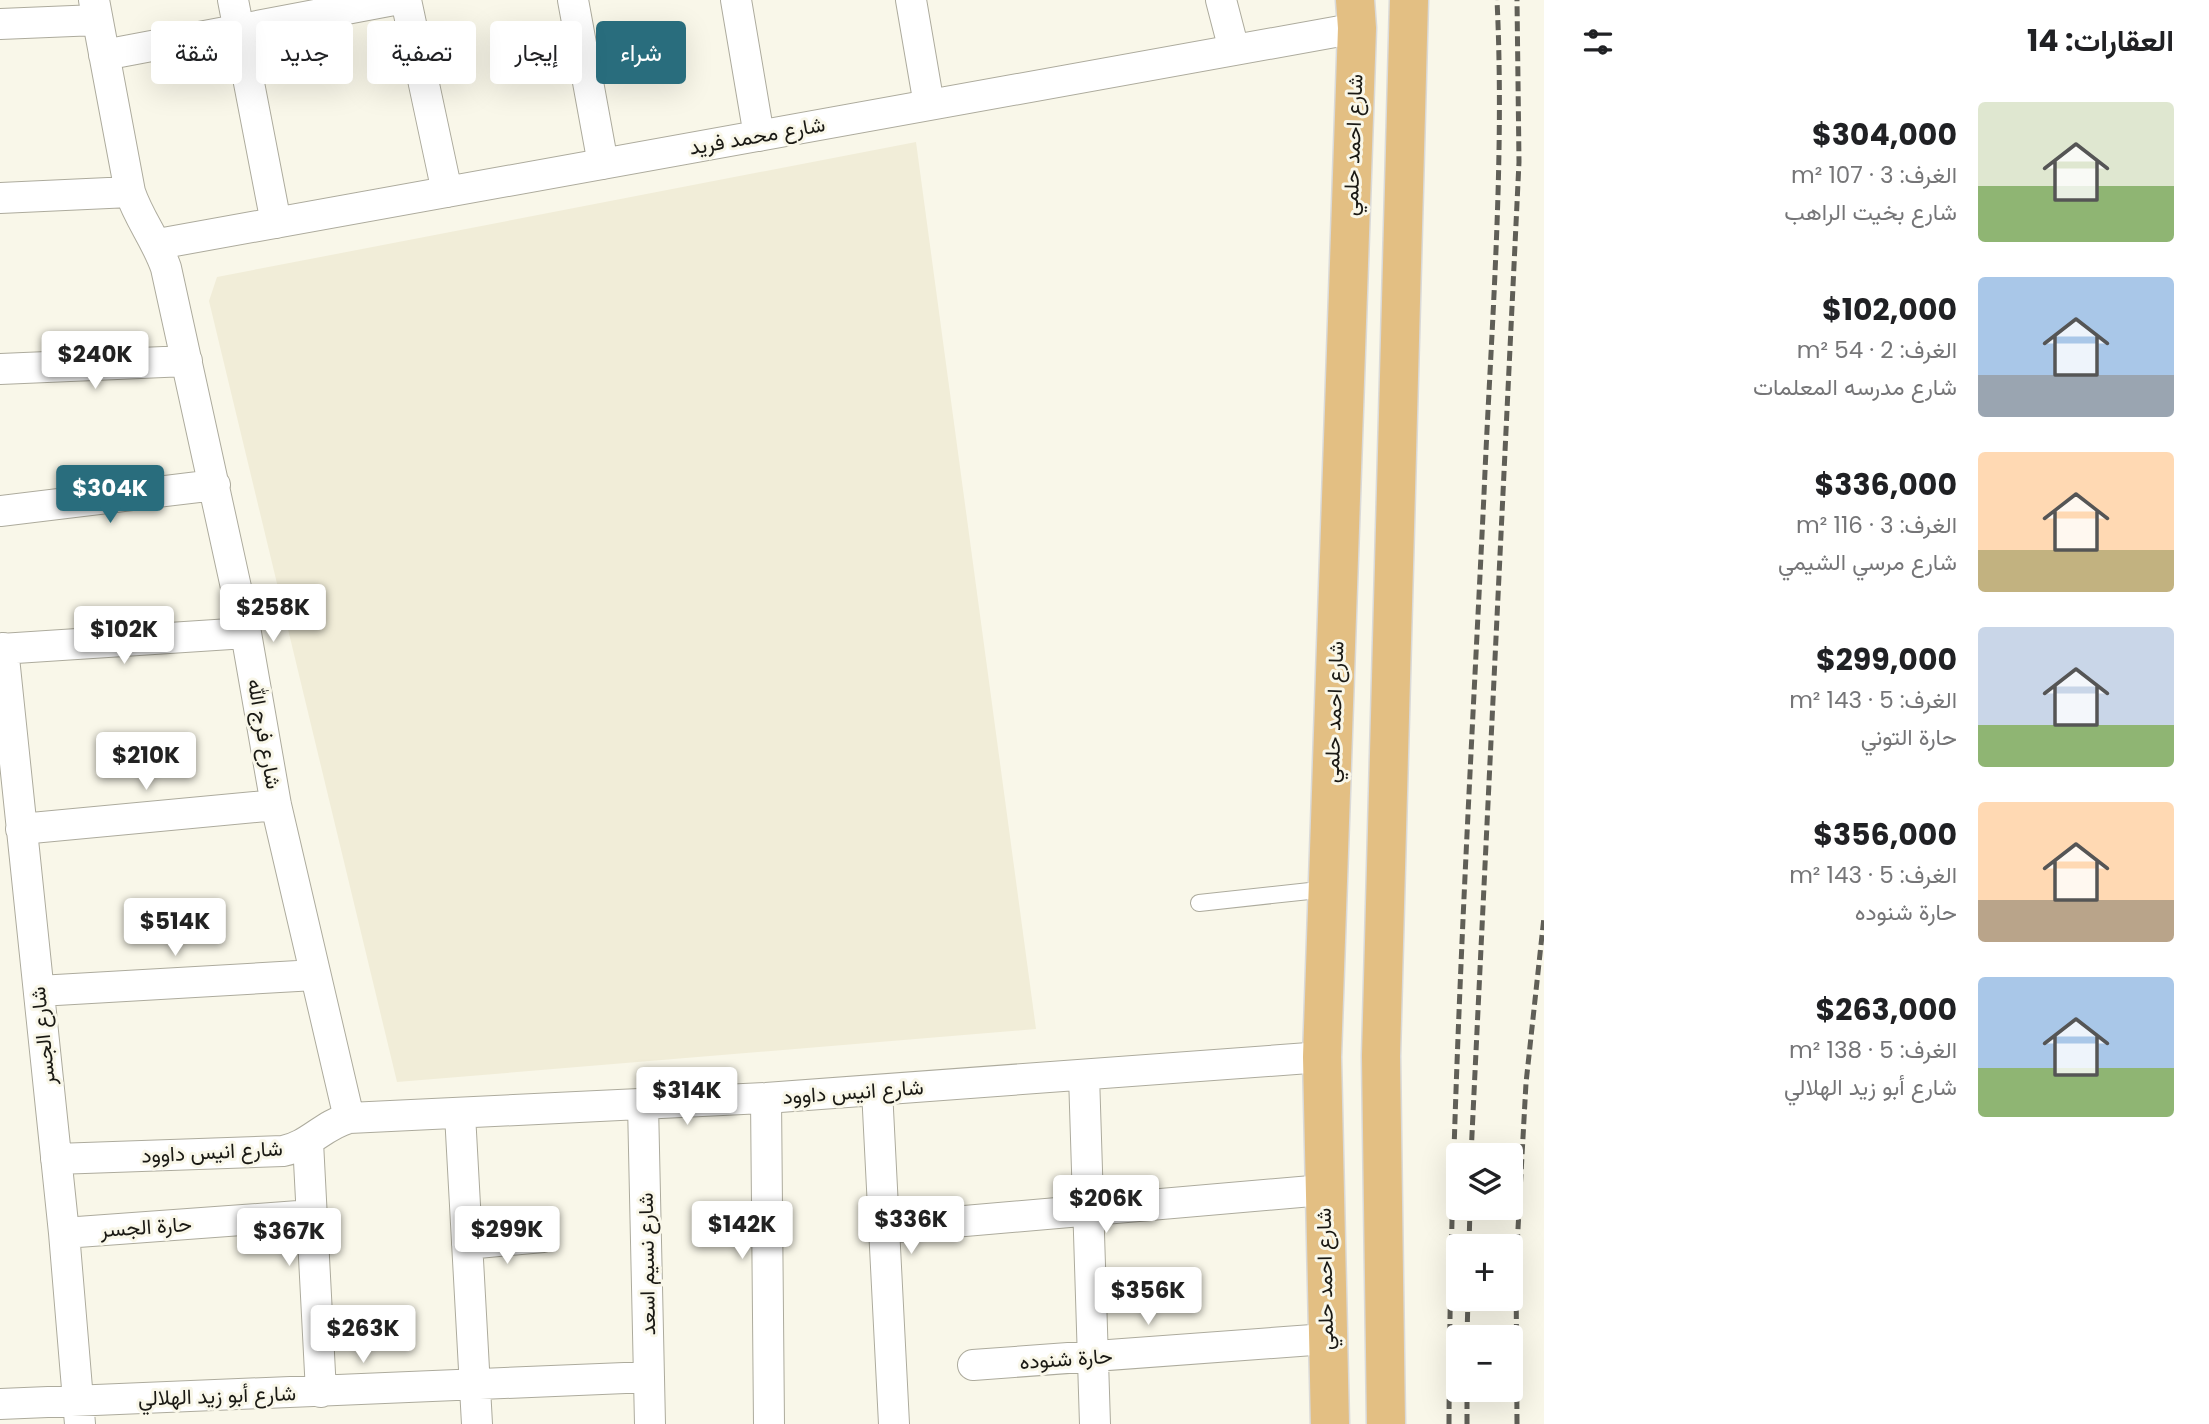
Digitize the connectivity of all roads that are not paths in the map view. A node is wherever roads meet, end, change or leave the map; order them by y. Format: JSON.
{"nodes":[{"id":1,"x":233,"y":0,"type":"edge"},
{"id":2,"x":394,"y":0,"type":"edge"},
{"id":3,"x":405,"y":0,"type":"edge"},
{"id":4,"x":573,"y":0,"type":"edge"},
{"id":5,"x":736,"y":0,"type":"edge"},
{"id":6,"x":911,"y":0,"type":"edge"},
{"id":7,"x":1221,"y":0,"type":"edge"},
{"id":8,"x":1409,"y":0,"type":"edge"},
{"id":9,"x":95,"y":10,"type":"edge"},
{"id":10,"x":1356,"y":14,"type":"edge"},
{"id":11,"x":237,"y":21,"type":"edge"},
{"id":12,"x":0,"y":24,"type":"edge"},
{"id":13,"x":242,"y":28,"type":"edge"},
{"id":14,"x":242,"y":45,"type":"edge"},
{"id":15,"x":151,"y":46,"type":"edge"},
{"id":16,"x":1234,"y":50,"type":"junction"},
{"id":17,"x":104,"y":55,"type":"junction"},
{"id":18,"x":929,"y":105,"type":"junction"},
{"id":19,"x":760,"y":136,"type":"junction"},
{"id":20,"x":603,"y":164,"type":"junction"},
{"id":21,"x":130,"y":192,"type":"junction"},
{"id":22,"x":447,"y":192,"type":"junction"},
{"id":23,"x":0,"y":198,"type":"edge"},
{"id":24,"x":276,"y":223,"type":"junction"},
{"id":25,"x":158,"y":244,"type":"junction"},
{"id":26,"x":187,"y":361,"type":"junction"},
{"id":27,"x":0,"y":369,"type":"edge"},
{"id":28,"x":215,"y":485,"type":"junction"},
{"id":29,"x":0,"y":511,"type":"edge"},
{"id":30,"x":246,"y":633,"type":"junction"},
{"id":31,"x":1,"y":648,"type":"edge"},
{"id":32,"x":276,"y":805,"type":"junction"},
{"id":33,"x":22,"y":829,"type":"junction"},
{"id":34,"x":1328,"y":890,"type":"junction"},
{"id":35,"x":1199,"y":903,"type":"dead end"},
{"id":36,"x":315,"y":975,"type":"junction"},
{"id":37,"x":39,"y":991,"type":"junction"},
{"id":38,"x":1322,"y":1057,"type":"junction"},
{"id":39,"x":1084,"y":1075,"type":"junction"},
{"id":40,"x":877,"y":1090,"type":"junction"},
{"id":41,"x":766,"y":1098,"type":"junction"},
{"id":42,"x":643,"y":1104,"type":"junction"},
{"id":43,"x":460,"y":1114,"type":"junction"},
{"id":44,"x":349,"y":1118,"type":"junction"},
{"id":45,"x":308,"y":1142,"type":"junction"},
{"id":46,"x":56,"y":1159,"type":"junction"},
{"id":47,"x":1323,"y":1190,"type":"junction"},
{"id":48,"x":1088,"y":1211,"type":"junction"},
{"id":49,"x":312,"y":1215,"type":"junction"},
{"id":50,"x":884,"y":1228,"type":"junction"},
{"id":51,"x":64,"y":1233,"type":"junction"},
{"id":52,"x":542,"y":1237,"type":"dead end"},
{"id":53,"x":467,"y":1244,"type":"junction"},
{"id":54,"x":1326,"y":1339,"type":"junction"},
{"id":55,"x":1093,"y":1357,"type":"junction"},
{"id":56,"x":973,"y":1365,"type":"dead end"},
{"id":57,"x":649,"y":1377,"type":"junction"},
{"id":58,"x":475,"y":1387,"type":"junction"},
{"id":59,"x":321,"y":1392,"type":"junction"},
{"id":60,"x":0,"y":1404,"type":"edge"},
{"id":61,"x":79,"y":1412,"type":"edge"},
{"id":62,"x":477,"y":1424,"type":"edge"},
{"id":63,"x":650,"y":1424,"type":"edge"},
{"id":64,"x":769,"y":1424,"type":"edge"},
{"id":65,"x":894,"y":1424,"type":"edge"},
{"id":66,"x":1096,"y":1424,"type":"edge"},
{"id":67,"x":1330,"y":1424,"type":"edge"},
{"id":68,"x":1386,"y":1424,"type":"edge"}],
"edges":[{"from":1,"to":11,"type":"street"},
{"from":2,"to":13,"type":"street"},
{"from":3,"to":22,"type":"street"},
{"from":4,"to":20,"type":"street"},
{"from":5,"to":19,"type":"street"},
{"from":6,"to":18,"type":"street"},
{"from":7,"to":16,"type":"street"},
{"from":8,"to":68,"type":"main road"},
{"from":9,"to":12,"type":"street"},
{"from":9,"to":17,"type":"street","name":"شارع فرج الله"},
{"from":10,"to":16,"type":"street","name":"شارع محمد فريد"},
{"from":10,"to":34,"type":"main road","name":"شارع احمد حلمي"},
{"from":14,"to":24,"type":"street"},
{"from":15,"to":17,"type":"street"},
{"from":16,"to":18,"type":"street","name":"شارع محمد فريد"},
{"from":17,"to":21,"type":"street","name":"شارع فرج الله"},
{"from":18,"to":19,"type":"street","name":"شارع محمد فريد"},
{"from":19,"to":20,"type":"street","name":"شارع محمد فريد"},
{"from":20,"to":22,"type":"street","name":"شارع محمد فريد"},
{"from":21,"to":23,"type":"street"},
{"from":21,"to":25,"type":"street","name":"شارع فرج الله"},
{"from":22,"to":24,"type":"street","name":"شارع محمد فريد"},
{"from":24,"to":25,"type":"street","name":"شارع محمد فريد"},
{"from":25,"to":26,"type":"street","name":"شارع فرج الله"},
{"from":26,"to":27,"type":"street"},
{"from":26,"to":28,"type":"street","name":"شارع فرج الله"},
{"from":28,"to":29,"type":"street"},
{"from":28,"to":30,"type":"street","name":"شارع فرج الله"},
{"from":30,"to":31,"type":"street"},
{"from":30,"to":32,"type":"street","name":"شارع فرج الله"},
{"from":31,"to":33,"type":"street","name":"شارع الجسر"},
{"from":32,"to":33,"type":"street"},
{"from":32,"to":36,"type":"street","name":"شارع فرج الله"},
{"from":33,"to":37,"type":"street","name":"شارع الجسر"},
{"from":34,"to":35,"type":"lane"},
{"from":34,"to":38,"type":"main road","name":"شارع احمد حلمي"},
{"from":36,"to":37,"type":"street"},
{"from":36,"to":44,"type":"street","name":"شارع فرج الله"},
{"from":37,"to":46,"type":"street","name":"شارع الجسر"},
{"from":38,"to":39,"type":"street","name":"شارع انيس داوود"},
{"from":38,"to":47,"type":"main road","name":"شارع احمد حلمي"},
{"from":39,"to":40,"type":"street","name":"شارع انيس داوود"},
{"from":39,"to":48,"type":"street"},
{"from":40,"to":41,"type":"street","name":"شارع انيس داوود"},
{"from":40,"to":50,"type":"street"},
{"from":41,"to":42,"type":"street","name":"شارع انيس داوود"},
{"from":41,"to":64,"type":"street"},
{"from":42,"to":43,"type":"street","name":"شارع انيس داوود"},
{"from":42,"to":57,"type":"street","name":"شارع نسيم اسعد"},
{"from":43,"to":44,"type":"street","name":"شارع انيس داوود"},
{"from":43,"to":53,"type":"street"},
{"from":44,"to":45,"type":"street","name":"شارع انيس داوود"},
{"from":45,"to":46,"type":"street","name":"شارع انيس داوود"},
{"from":45,"to":49,"type":"street"},
{"from":46,"to":51,"type":"street","name":"شارع الجسر"},
{"from":47,"to":48,"type":"street"},
{"from":47,"to":54,"type":"main road","name":"شارع احمد حلمي"},
{"from":48,"to":50,"type":"street"},
{"from":48,"to":55,"type":"street"},
{"from":49,"to":51,"type":"street","name":"حارة الجسر"},
{"from":49,"to":59,"type":"street"},
{"from":50,"to":65,"type":"street"},
{"from":51,"to":61,"type":"street","name":"شارع الجسر"},
{"from":52,"to":53,"type":"street"},
{"from":53,"to":58,"type":"street"},
{"from":54,"to":55,"type":"street","name":"حارة شنوده"},
{"from":54,"to":67,"type":"main road","name":"شارع احمد حلمي"},
{"from":55,"to":56,"type":"street","name":"حارة شنوده"},
{"from":55,"to":66,"type":"street"},
{"from":57,"to":58,"type":"street","name":"شارع أبو زيد الهلالي"},
{"from":57,"to":63,"type":"street","name":"شارع نسيم اسعد"},
{"from":58,"to":59,"type":"street","name":"شارع أبو زيد الهلالي"},
{"from":58,"to":62,"type":"street"},
{"from":59,"to":61,"type":"street","name":"شارع أبو زيد الهلالي"},
{"from":60,"to":61,"type":"street","name":"شارع أبو زيد الهلالي"}]}
